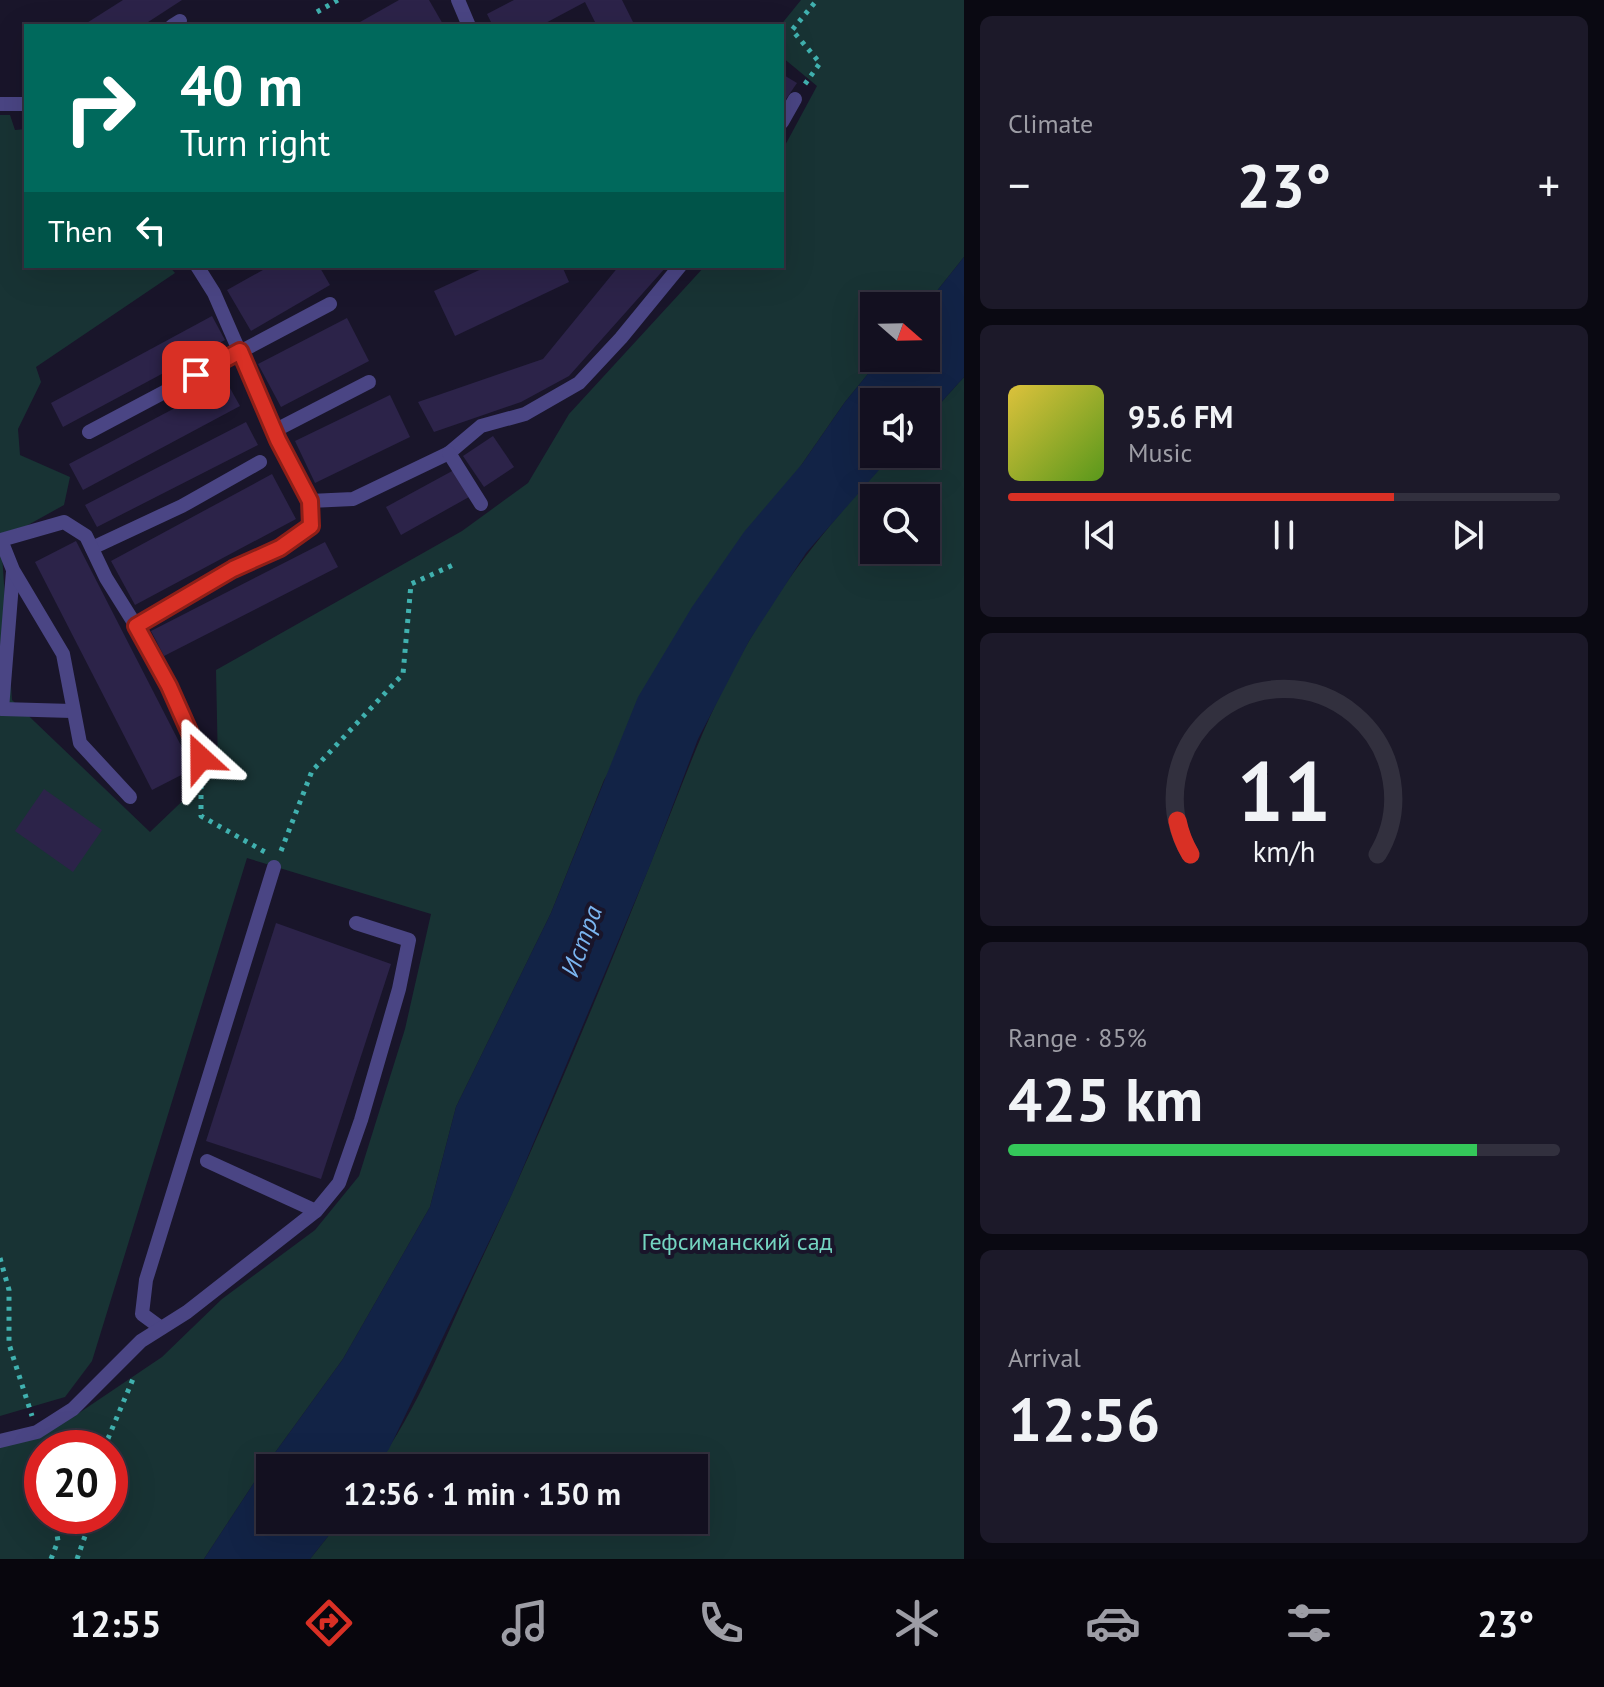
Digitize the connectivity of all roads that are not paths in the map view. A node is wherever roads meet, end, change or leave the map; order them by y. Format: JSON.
{"nodes":[{"id":1,"x":458,"y":0,"type":"edge"},
{"id":2,"x":468,"y":24,"type":"edge"},
{"id":3,"x":795,"y":99,"type":"road end"},
{"id":4,"x":0,"y":104,"type":"edge"},
{"id":5,"x":24,"y":104,"type":"edge"},
{"id":6,"x":784,"y":118,"type":"edge"},
{"id":7,"x":678,"y":268,"type":"edge"},
{"id":8,"x":200,"y":270,"type":"edge"},
{"id":9,"x":330,"y":304,"type":"dead end"},
{"id":10,"x":240,"y":351,"type":"junction"},
{"id":11,"x":369,"y":382,"type":"dead end"},
{"id":12,"x":274,"y":431,"type":"junction"},
{"id":13,"x":89,"y":432,"type":"dead end"},
{"id":14,"x":449,"y":453,"type":"junction"},
{"id":15,"x":260,"y":462,"type":"dead end"},
{"id":16,"x":310,"y":501,"type":"junction"},
{"id":17,"x":481,"y":504,"type":"dead end"},
{"id":18,"x":92,"y":548,"type":"junction"},
{"id":19,"x":13,"y":570,"type":"junction"},
{"id":20,"x":136,"y":626,"type":"junction"},
{"id":21,"x":72,"y":711,"type":"junction"},
{"id":22,"x":201,"y":758,"type":"road end"},
{"id":23,"x":130,"y":797,"type":"dead end"},
{"id":24,"x":274,"y":867,"type":"dead end"},
{"id":25,"x":356,"y":923,"type":"dead end"},
{"id":26,"x":207,"y":1161,"type":"dead end"},
{"id":27,"x":316,"y":1211,"type":"junction"},
{"id":28,"x":161,"y":1328,"type":"junction"},
{"id":29,"x":0,"y":1441,"type":"edge"}],
"edges":[{"from":1,"to":2,"type":"lane"},
{"from":3,"to":6,"type":"lane"},
{"from":4,"to":5,"type":"lane"},
{"from":7,"to":14,"type":"lane"},
{"from":8,"to":10,"type":"lane"},
{"from":9,"to":10,"type":"lane"},
{"from":10,"to":12,"type":"lane"},
{"from":10,"to":13,"type":"lane"},
{"from":11,"to":12,"type":"lane"},
{"from":12,"to":16,"type":"lane"},
{"from":14,"to":16,"type":"lane"},
{"from":14,"to":17,"type":"lane"},
{"from":15,"to":18,"type":"lane"},
{"from":16,"to":20,"type":"lane"},
{"from":18,"to":19,"type":"lane"},
{"from":18,"to":20,"type":"lane"},
{"from":19,"to":21,"type":"lane"},
{"from":19,"to":21,"type":"lane"},
{"from":20,"to":22,"type":"lane"},
{"from":21,"to":23,"type":"lane"},
{"from":24,"to":28,"type":"lane"},
{"from":25,"to":27,"type":"lane"},
{"from":26,"to":27,"type":"lane"},
{"from":27,"to":28,"type":"lane"},
{"from":28,"to":29,"type":"lane"}]}
